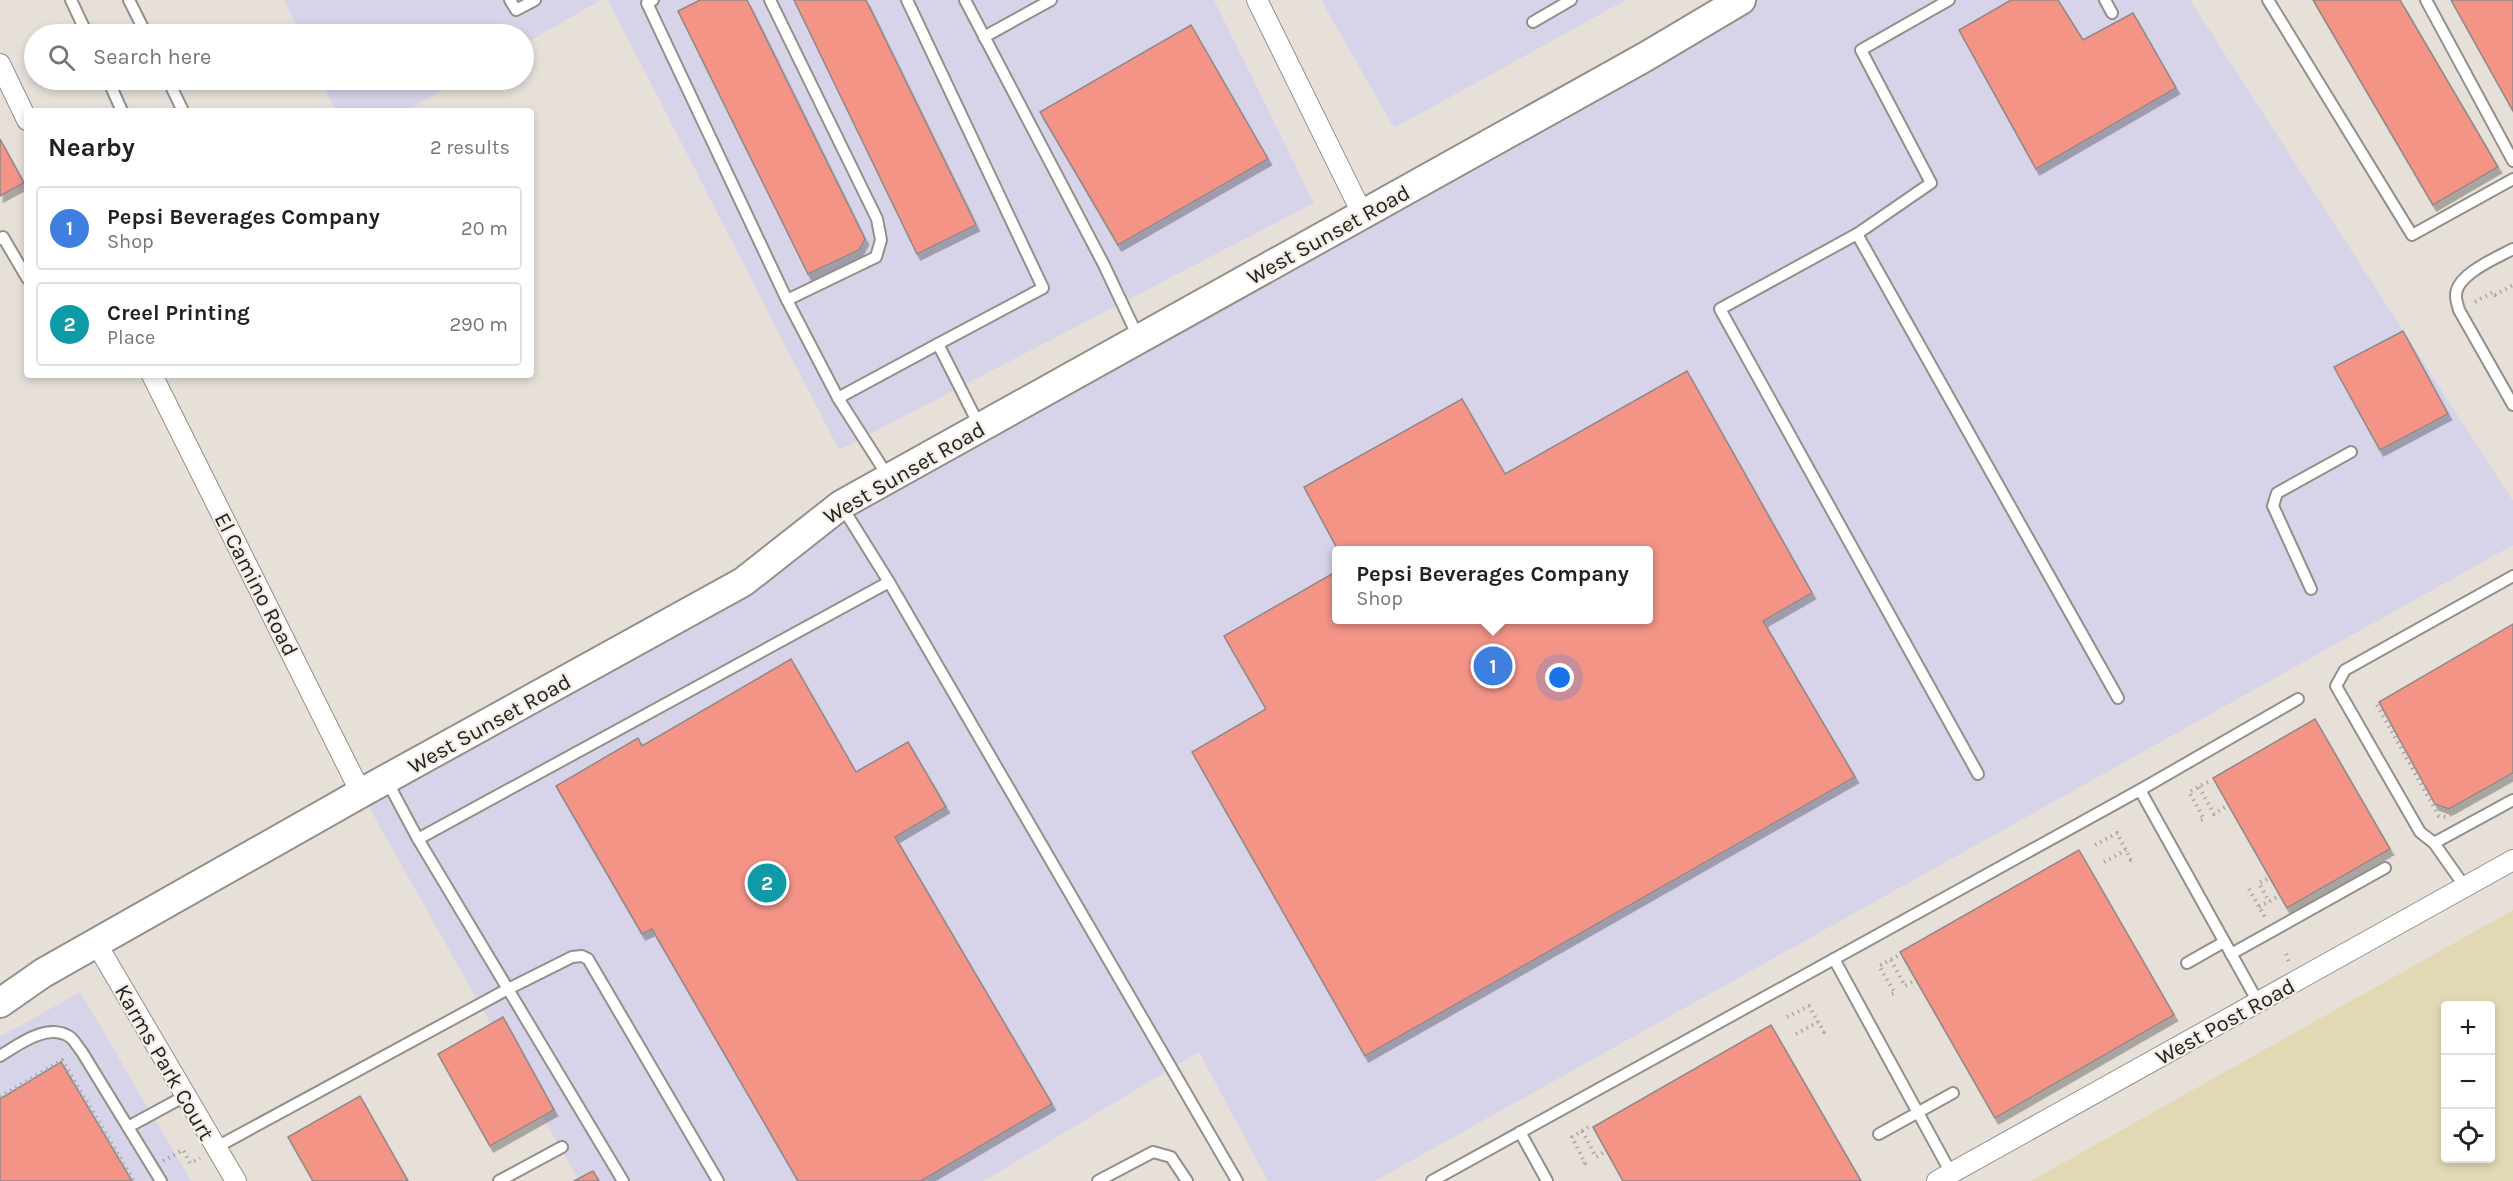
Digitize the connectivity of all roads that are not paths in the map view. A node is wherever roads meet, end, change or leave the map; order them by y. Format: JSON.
{"nodes":[{"id":1,"x":71,"y":0,"type":"edge"},
{"id":2,"x":129,"y":0,"type":"edge"},
{"id":3,"x":510,"y":0,"type":"edge"},
{"id":4,"x":535,"y":0,"type":"edge"},
{"id":5,"x":653,"y":0,"type":"edge"},
{"id":6,"x":770,"y":0,"type":"edge"},
{"id":7,"x":908,"y":0,"type":"edge"},
{"id":8,"x":964,"y":0,"type":"edge"},
{"id":9,"x":1051,"y":0,"type":"edge"},
{"id":10,"x":1257,"y":0,"type":"edge"},
{"id":11,"x":1571,"y":0,"type":"edge"},
{"id":12,"x":1741,"y":0,"type":"edge"},
{"id":13,"x":1949,"y":0,"type":"edge"},
{"id":14,"x":2105,"y":0,"type":"edge"},
{"id":15,"x":2268,"y":0,"type":"edge"},
{"id":16,"x":2426,"y":0,"type":"edge"},
{"id":17,"x":2112,"y":13,"type":"dead end"},
{"id":18,"x":1533,"y":22,"type":"dead end"},
{"id":19,"x":82,"y":24,"type":"edge"},
{"id":20,"x":141,"y":24,"type":"edge"},
{"id":21,"x":984,"y":37,"type":"junction"},
{"id":22,"x":0,"y":64,"type":"edge"},
{"id":23,"x":113,"y":90,"type":"edge"},
{"id":24,"x":173,"y":90,"type":"edge"},
{"id":25,"x":121,"y":108,"type":"edge"},
{"id":26,"x":182,"y":108,"type":"edge"},
{"id":27,"x":24,"y":114,"type":"edge"},
{"id":28,"x":2513,"y":160,"type":"edge"},
{"id":29,"x":2513,"y":178,"type":"edge"},
{"id":30,"x":1363,"y":215,"type":"junction"},
{"id":31,"x":1857,"y":234,"type":"junction"},
{"id":32,"x":0,"y":238,"type":"edge"},
{"id":33,"x":2513,"y":249,"type":"edge"},
{"id":34,"x":24,"y":273,"type":"edge"},
{"id":35,"x":787,"y":300,"type":"junction"},
{"id":36,"x":1139,"y":339,"type":"junction"},
{"id":37,"x":938,"y":344,"type":"junction"},
{"id":38,"x":154,"y":378,"type":"edge"},
{"id":39,"x":838,"y":398,"type":"junction"},
{"id":40,"x":2513,"y":405,"type":"edge"},
{"id":41,"x":980,"y":427,"type":"junction"},
{"id":42,"x":2351,"y":452,"type":"dead end"},
{"id":43,"x":889,"y":478,"type":"junction"},
{"id":44,"x":841,"y":505,"type":"junction"},
{"id":45,"x":2513,"y":576,"type":"edge"},
{"id":46,"x":889,"y":582,"type":"junction"},
{"id":47,"x":2311,"y":589,"type":"dead end"},
{"id":48,"x":2118,"y":698,"type":"dead end"},
{"id":49,"x":2298,"y":699,"type":"dead end"},
{"id":50,"x":1978,"y":774,"type":"dead end"},
{"id":51,"x":386,"y":781,"type":"junction"},
{"id":52,"x":2140,"y":790,"type":"junction"},
{"id":53,"x":361,"y":793,"type":"junction"},
{"id":54,"x":2513,"y":800,"type":"edge"},
{"id":55,"x":418,"y":839,"type":"junction"},
{"id":56,"x":2434,"y":843,"type":"junction"},
{"id":57,"x":2513,"y":860,"type":"edge"},
{"id":58,"x":2385,"y":868,"type":"dead end"},
{"id":59,"x":2464,"y":887,"type":"junction"},
{"id":60,"x":2224,"y":942,"type":"junction"},
{"id":61,"x":96,"y":943,"type":"junction"},
{"id":62,"x":2231,"y":954,"type":"junction"},
{"id":63,"x":1834,"y":959,"type":"junction"},
{"id":64,"x":2187,"y":963,"type":"dead end"},
{"id":65,"x":43,"y":973,"type":"junction"},
{"id":66,"x":0,"y":981,"type":"edge"},
{"id":67,"x":508,"y":989,"type":"junction"},
{"id":68,"x":2258,"y":1002,"type":"junction"},
{"id":69,"x":0,"y":1003,"type":"edge"},
{"id":70,"x":0,"y":1056,"type":"edge"},
{"id":71,"x":1953,"y":1093,"type":"dead end"},
{"id":72,"x":185,"y":1096,"type":"junction"},
{"id":73,"x":1918,"y":1113,"type":"junction"},
{"id":74,"x":128,"y":1127,"type":"junction"},
{"id":75,"x":1520,"y":1132,"type":"junction"},
{"id":76,"x":1879,"y":1134,"type":"dead end"},
{"id":77,"x":562,"y":1147,"type":"dead end"},
{"id":78,"x":208,"y":1153,"type":"junction"},
{"id":79,"x":1944,"y":1177,"type":"edge"},
{"id":80,"x":161,"y":1181,"type":"edge"},
{"id":81,"x":236,"y":1181,"type":"edge"},
{"id":82,"x":499,"y":1181,"type":"edge"},
{"id":83,"x":623,"y":1181,"type":"edge"},
{"id":84,"x":718,"y":1181,"type":"edge"},
{"id":85,"x":1098,"y":1181,"type":"edge"},
{"id":86,"x":1187,"y":1181,"type":"edge"},
{"id":87,"x":1237,"y":1181,"type":"edge"},
{"id":88,"x":1432,"y":1181,"type":"edge"},
{"id":89,"x":1547,"y":1181,"type":"edge"}],
"edges":[{"from":1,"to":19,"type":"lane"},
{"from":2,"to":20,"type":"lane"},
{"from":3,"to":4,"type":"lane"},
{"from":5,"to":35,"type":"lane"},
{"from":6,"to":35,"type":"lane"},
{"from":7,"to":37,"type":"lane"},
{"from":8,"to":21,"type":"lane"},
{"from":9,"to":21,"type":"lane"},
{"from":10,"to":30,"type":"street"},
{"from":11,"to":18,"type":"lane"},
{"from":12,"to":30,"type":"main road","name":"West Sunset Road"},
{"from":13,"to":31,"type":"lane"},
{"from":14,"to":17,"type":"lane"},
{"from":15,"to":29,"type":"lane"},
{"from":16,"to":28,"type":"lane"},
{"from":21,"to":36,"type":"lane"},
{"from":22,"to":27,"type":"street"},
{"from":23,"to":25,"type":"lane"},
{"from":24,"to":26,"type":"lane"},
{"from":30,"to":36,"type":"main road","name":"West Sunset Road"},
{"from":31,"to":48,"type":"lane"},
{"from":31,"to":50,"type":"lane"},
{"from":32,"to":34,"type":"lane"},
{"from":33,"to":40,"type":"lane"},
{"from":35,"to":39,"type":"lane"},
{"from":36,"to":41,"type":"main road","name":"West Sunset Road"},
{"from":37,"to":39,"type":"lane"},
{"from":37,"to":41,"type":"lane"},
{"from":38,"to":53,"type":"street","name":"El Camino Road"},
{"from":39,"to":43,"type":"lane"},
{"from":41,"to":43,"type":"main road","name":"West Sunset Road"},
{"from":42,"to":47,"type":"lane"},
{"from":43,"to":44,"type":"main road","name":"West Sunset Road"},
{"from":44,"to":46,"type":"lane"},
{"from":44,"to":51,"type":"main road","name":"West Sunset Road"},
{"from":45,"to":56,"type":"lane"},
{"from":46,"to":55,"type":"lane"},
{"from":46,"to":87,"type":"lane"},
{"from":49,"to":52,"type":"lane"},
{"from":51,"to":53,"type":"main road","name":"West Sunset Road"},
{"from":51,"to":55,"type":"lane"},
{"from":52,"to":60,"type":"lane"},
{"from":52,"to":63,"type":"lane"},
{"from":53,"to":61,"type":"main road","name":"West Sunset Road"},
{"from":54,"to":56,"type":"lane"},
{"from":55,"to":67,"type":"lane"},
{"from":56,"to":59,"type":"lane"},
{"from":57,"to":59,"type":"street","name":"West Post Road"},
{"from":58,"to":62,"type":"lane"},
{"from":59,"to":68,"type":"street","name":"West Post Road"},
{"from":60,"to":62,"type":"lane"},
{"from":60,"to":64,"type":"lane"},
{"from":61,"to":65,"type":"main road","name":"West Sunset Road"},
{"from":61,"to":72,"type":"street","name":"Karms Park Court"},
{"from":62,"to":68,"type":"lane"},
{"from":63,"to":73,"type":"lane"},
{"from":63,"to":75,"type":"lane"},
{"from":65,"to":66,"type":"main road","name":"West Sunset Road"},
{"from":65,"to":69,"type":"main road","name":"West Sunset Road"},
{"from":67,"to":78,"type":"lane"},
{"from":67,"to":83,"type":"lane"},
{"from":67,"to":84,"type":"lane"},
{"from":68,"to":79,"type":"street","name":"West Post Road"},
{"from":70,"to":74,"type":"lane"},
{"from":71,"to":73,"type":"lane"},
{"from":72,"to":74,"type":"lane"},
{"from":72,"to":78,"type":"street","name":"Karms Park Court"},
{"from":73,"to":76,"type":"lane"},
{"from":73,"to":79,"type":"lane"},
{"from":74,"to":80,"type":"lane"},
{"from":75,"to":88,"type":"lane"},
{"from":75,"to":89,"type":"lane"},
{"from":77,"to":82,"type":"lane"},
{"from":78,"to":81,"type":"street","name":"Karms Park Court"},
{"from":85,"to":86,"type":"lane"}]}
